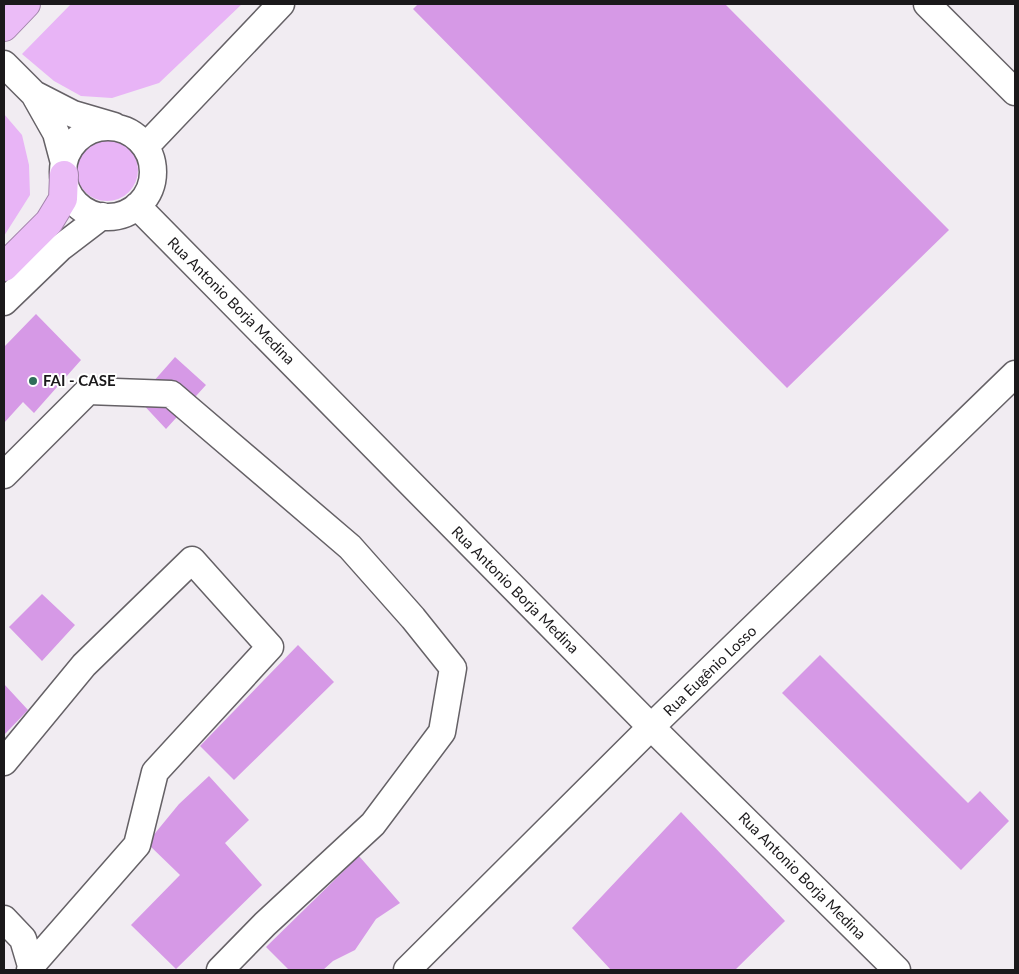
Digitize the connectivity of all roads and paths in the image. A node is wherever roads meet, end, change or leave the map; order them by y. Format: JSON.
{"nodes":[{"id":1,"x":26,"y":4,"type":"edge"},
{"id":2,"x":281,"y":4,"type":"edge"},
{"id":3,"x":927,"y":4,"type":"edge"},
{"id":4,"x":4,"y":27,"type":"edge"},
{"id":5,"x":4,"y":64,"type":"edge"},
{"id":6,"x":31,"y":91,"type":"junction"},
{"id":7,"x":1015,"y":92,"type":"edge"},
{"id":8,"x":115,"y":127,"type":"junction"},
{"id":9,"x":146,"y":146,"type":"junction"},
{"id":10,"x":64,"y":169,"type":"junction"},
{"id":11,"x":137,"y":206,"type":"junction"},
{"id":12,"x":102,"y":216,"type":"junction"},
{"id":13,"x":4,"y":267,"type":"edge"},
{"id":14,"x":4,"y":302,"type":"edge"},
{"id":15,"x":1015,"y":374,"type":"edge"},
{"id":16,"x":4,"y":475,"type":"edge"},
{"id":17,"x":651,"y":727,"type":"junction"},
{"id":18,"x":4,"y":762,"type":"edge"},
{"id":19,"x":4,"y":919,"type":"edge"},
{"id":20,"x":30,"y":968,"type":"edge"},
{"id":21,"x":220,"y":970,"type":"edge"},
{"id":22,"x":407,"y":970,"type":"edge"},
{"id":23,"x":897,"y":970,"type":"edge"}],
"edges":[{"from":1,"to":4,"type":"highway"},
{"from":2,"to":9,"type":"street"},
{"from":3,"to":7,"type":"street"},
{"from":5,"to":6,"type":"street"},
{"from":6,"to":8,"type":"street"},
{"from":6,"to":10,"type":"street"},
{"from":8,"to":9,"type":"street"},
{"from":8,"to":10,"type":"street"},
{"from":9,"to":11,"type":"street"},
{"from":10,"to":12,"type":"street"},
{"from":10,"to":13,"type":"highway"},
{"from":11,"to":12,"type":"street"},
{"from":11,"to":17,"type":"street","name":"Rua Antonio Borja Medina"},
{"from":12,"to":14,"type":"street"},
{"from":15,"to":17,"type":"street","name":"Rua Eugênio Losso"},
{"from":16,"to":21,"type":"street"},
{"from":17,"to":22,"type":"street","name":"Rua Eugênio Losso"},
{"from":17,"to":23,"type":"street","name":"Rua Antonio Borja Medina"},
{"from":18,"to":20,"type":"street"},
{"from":19,"to":20,"type":"street"}]}
